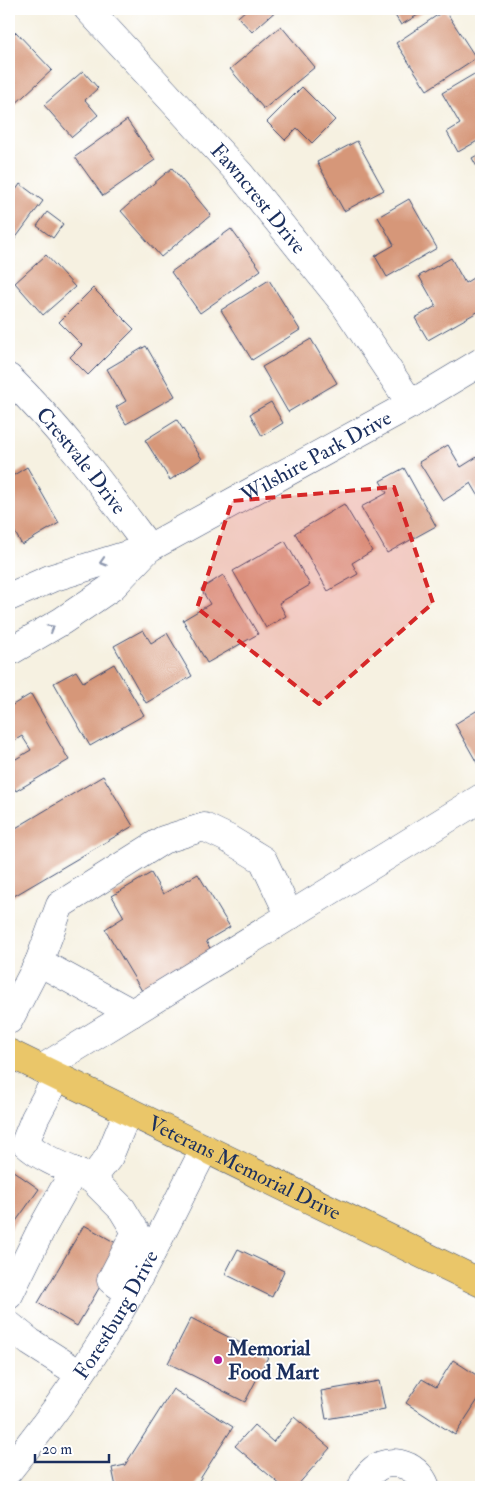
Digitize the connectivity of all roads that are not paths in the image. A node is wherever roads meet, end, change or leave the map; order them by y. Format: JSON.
{"nodes":[{"id":1,"x":88,"y":9,"type":"edge"},
{"id":2,"x":481,"y":362,"type":"edge"},
{"id":3,"x":9,"y":378,"type":"edge"},
{"id":4,"x":411,"y":404,"type":"junction"},
{"id":5,"x":149,"y":548,"type":"junction"},
{"id":6,"x":9,"y":597,"type":"edge"},
{"id":7,"x":9,"y":652,"type":"edge"},
{"id":8,"x":481,"y":798,"type":"edge"},
{"id":9,"x":291,"y":915,"type":"junction"},
{"id":10,"x":39,"y":962,"type":"junction"},
{"id":11,"x":132,"y":1013,"type":"junction"},
{"id":12,"x":9,"y":1020,"type":"edge"},
{"id":13,"x":9,"y":1053,"type":"edge"},
{"id":14,"x":49,"y":1073,"type":"junction"},
{"id":15,"x":128,"y":1111,"type":"junction"},
{"id":16,"x":205,"y":1148,"type":"junction"},
{"id":17,"x":83,"y":1175,"type":"junction"},
{"id":18,"x":481,"y":1283,"type":"edge"},
{"id":19,"x":130,"y":1293,"type":"junction"},
{"id":20,"x":9,"y":1295,"type":"edge"},
{"id":21,"x":9,"y":1325,"type":"edge"},
{"id":22,"x":80,"y":1374,"type":"junction"},
{"id":23,"x":9,"y":1470,"type":"edge"},
{"id":24,"x":362,"y":1487,"type":"edge"},
{"id":25,"x":426,"y":1487,"type":"edge"}],
"edges":[{"from":1,"to":4,"type":"street","name":"Fawncrest Drive"},
{"from":2,"to":4,"type":"street","name":"Wilshire Park Drive"},
{"from":3,"to":5,"type":"street","name":"Crestvale Drive"},
{"from":4,"to":5,"type":"street","name":"Wilshire Park Drive"},
{"from":5,"to":6,"type":"street","name":"Wilshire Park Drive","one_way":true},
{"from":7,"to":5,"type":"street","name":"Wilshire Park Drive","one_way":true},
{"from":8,"to":9,"type":"street"},
{"from":9,"to":10,"type":"street"},
{"from":9,"to":11,"type":"street"},
{"from":10,"to":11,"type":"street"},
{"from":10,"to":12,"type":"street"},
{"from":11,"to":14,"type":"street"},
{"from":13,"to":14,"type":"main road","name":"Veterans Memorial Drive"},
{"from":14,"to":15,"type":"main road","name":"Veterans Memorial Drive"},
{"from":14,"to":17,"type":"street"},
{"from":15,"to":16,"type":"main road","name":"Veterans Memorial Drive"},
{"from":15,"to":17,"type":"street"},
{"from":16,"to":18,"type":"main road","name":"Veterans Memorial Drive"},
{"from":16,"to":19,"type":"street","name":"Forestburg Drive"},
{"from":17,"to":19,"type":"street"},
{"from":17,"to":20,"type":"street"},
{"from":19,"to":22,"type":"street","name":"Forestburg Drive"},
{"from":21,"to":22,"type":"street"},
{"from":22,"to":23,"type":"street","name":"Forestburg Drive"},
{"from":24,"to":25,"type":"street"}]}
